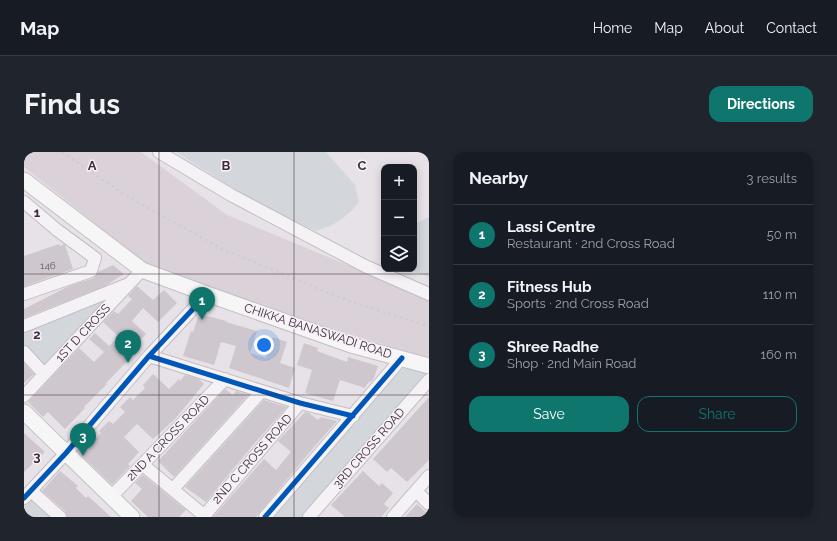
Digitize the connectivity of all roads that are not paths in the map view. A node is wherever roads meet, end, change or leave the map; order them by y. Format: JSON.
{"nodes":[{"id":1,"x":159,"y":152,"type":"edge"},
{"id":2,"x":24,"y":180,"type":"edge"},
{"id":3,"x":24,"y":202,"type":"edge"},
{"id":4,"x":142,"y":270,"type":"junction"},
{"id":5,"x":131,"y":282,"type":"junction"},
{"id":6,"x":24,"y":294,"type":"edge"},
{"id":7,"x":207,"y":294,"type":"junction"},
{"id":8,"x":429,"y":294,"type":"edge"},
{"id":9,"x":24,"y":326,"type":"edge"},
{"id":10,"x":24,"y":352,"type":"edge"},
{"id":11,"x":149,"y":356,"type":"junction"},
{"id":12,"x":402,"y":358,"type":"junction"},
{"id":13,"x":429,"y":366,"type":"edge"},
{"id":14,"x":44,"y":374,"type":"junction"},
{"id":15,"x":225,"y":379,"type":"junction"},
{"id":16,"x":429,"y":380,"type":"edge"},
{"id":17,"x":262,"y":391,"type":"junction"},
{"id":18,"x":24,"y":396,"type":"edge"},
{"id":19,"x":300,"y":403,"type":"junction"},
{"id":20,"x":24,"y":412,"type":"edge"},
{"id":21,"x":353,"y":416,"type":"junction"},
{"id":22,"x":66,"y":453,"type":"junction"},
{"id":23,"x":143,"y":464,"type":"junction"},
{"id":24,"x":429,"y":476,"type":"edge"},
{"id":25,"x":173,"y":489,"type":"junction"},
{"id":26,"x":416,"y":491,"type":"junction"},
{"id":27,"x":28,"y":495,"type":"edge"},
{"id":28,"x":111,"y":496,"type":"junction"},
{"id":29,"x":429,"y":504,"type":"edge"},
{"id":30,"x":205,"y":516,"type":"edge"},
{"id":31,"x":60,"y":517,"type":"edge"},
{"id":32,"x":132,"y":517,"type":"edge"},
{"id":33,"x":265,"y":517,"type":"edge"},
{"id":34,"x":309,"y":517,"type":"edge"},
{"id":35,"x":394,"y":517,"type":"edge"}],
"edges":[{"from":1,"to":8,"type":"street"},
{"from":2,"to":4,"type":"main road","name":"CHIKKA BANASWADI ROAD"},
{"from":3,"to":6,"type":"street"},
{"from":4,"to":5,"type":"street","name":"1ST D CROSS"},
{"from":4,"to":7,"type":"main road","name":"CHIKKA BANASWADI ROAD"},
{"from":5,"to":9,"type":"street"},
{"from":5,"to":14,"type":"street","name":"1ST D CROSS"},
{"from":7,"to":11,"type":"street"},
{"from":7,"to":12,"type":"main road","name":"CHIKKA BANASWADI ROAD"},
{"from":10,"to":14,"type":"street"},
{"from":11,"to":15,"type":"street"},
{"from":11,"to":22,"type":"street"},
{"from":12,"to":13,"type":"main road","name":"CHIKKA BANASWADI ROAD"},
{"from":12,"to":21,"type":"street"},
{"from":14,"to":18,"type":"street","name":"1ST D CROSS"},
{"from":15,"to":17,"type":"street"},
{"from":15,"to":23,"type":"street","name":"2ND A CROSS ROAD"},
{"from":16,"to":34,"type":"street","name":"3RD CROSS ROAD"},
{"from":17,"to":19,"type":"street"},
{"from":17,"to":25,"type":"street"},
{"from":19,"to":21,"type":"street"},
{"from":19,"to":30,"type":"street","name":"2ND C CROSS ROAD"},
{"from":20,"to":22,"type":"main road"},
{"from":21,"to":33,"type":"street"},
{"from":22,"to":27,"type":"street"},
{"from":22,"to":28,"type":"main road"},
{"from":23,"to":25,"type":"street"},
{"from":23,"to":28,"type":"street","name":"2ND A CROSS ROAD"},
{"from":24,"to":26,"type":"street"},
{"from":25,"to":30,"type":"street"},
{"from":26,"to":29,"type":"street"},
{"from":26,"to":35,"type":"street"},
{"from":27,"to":31,"type":"street"},
{"from":28,"to":32,"type":"main road"}]}
